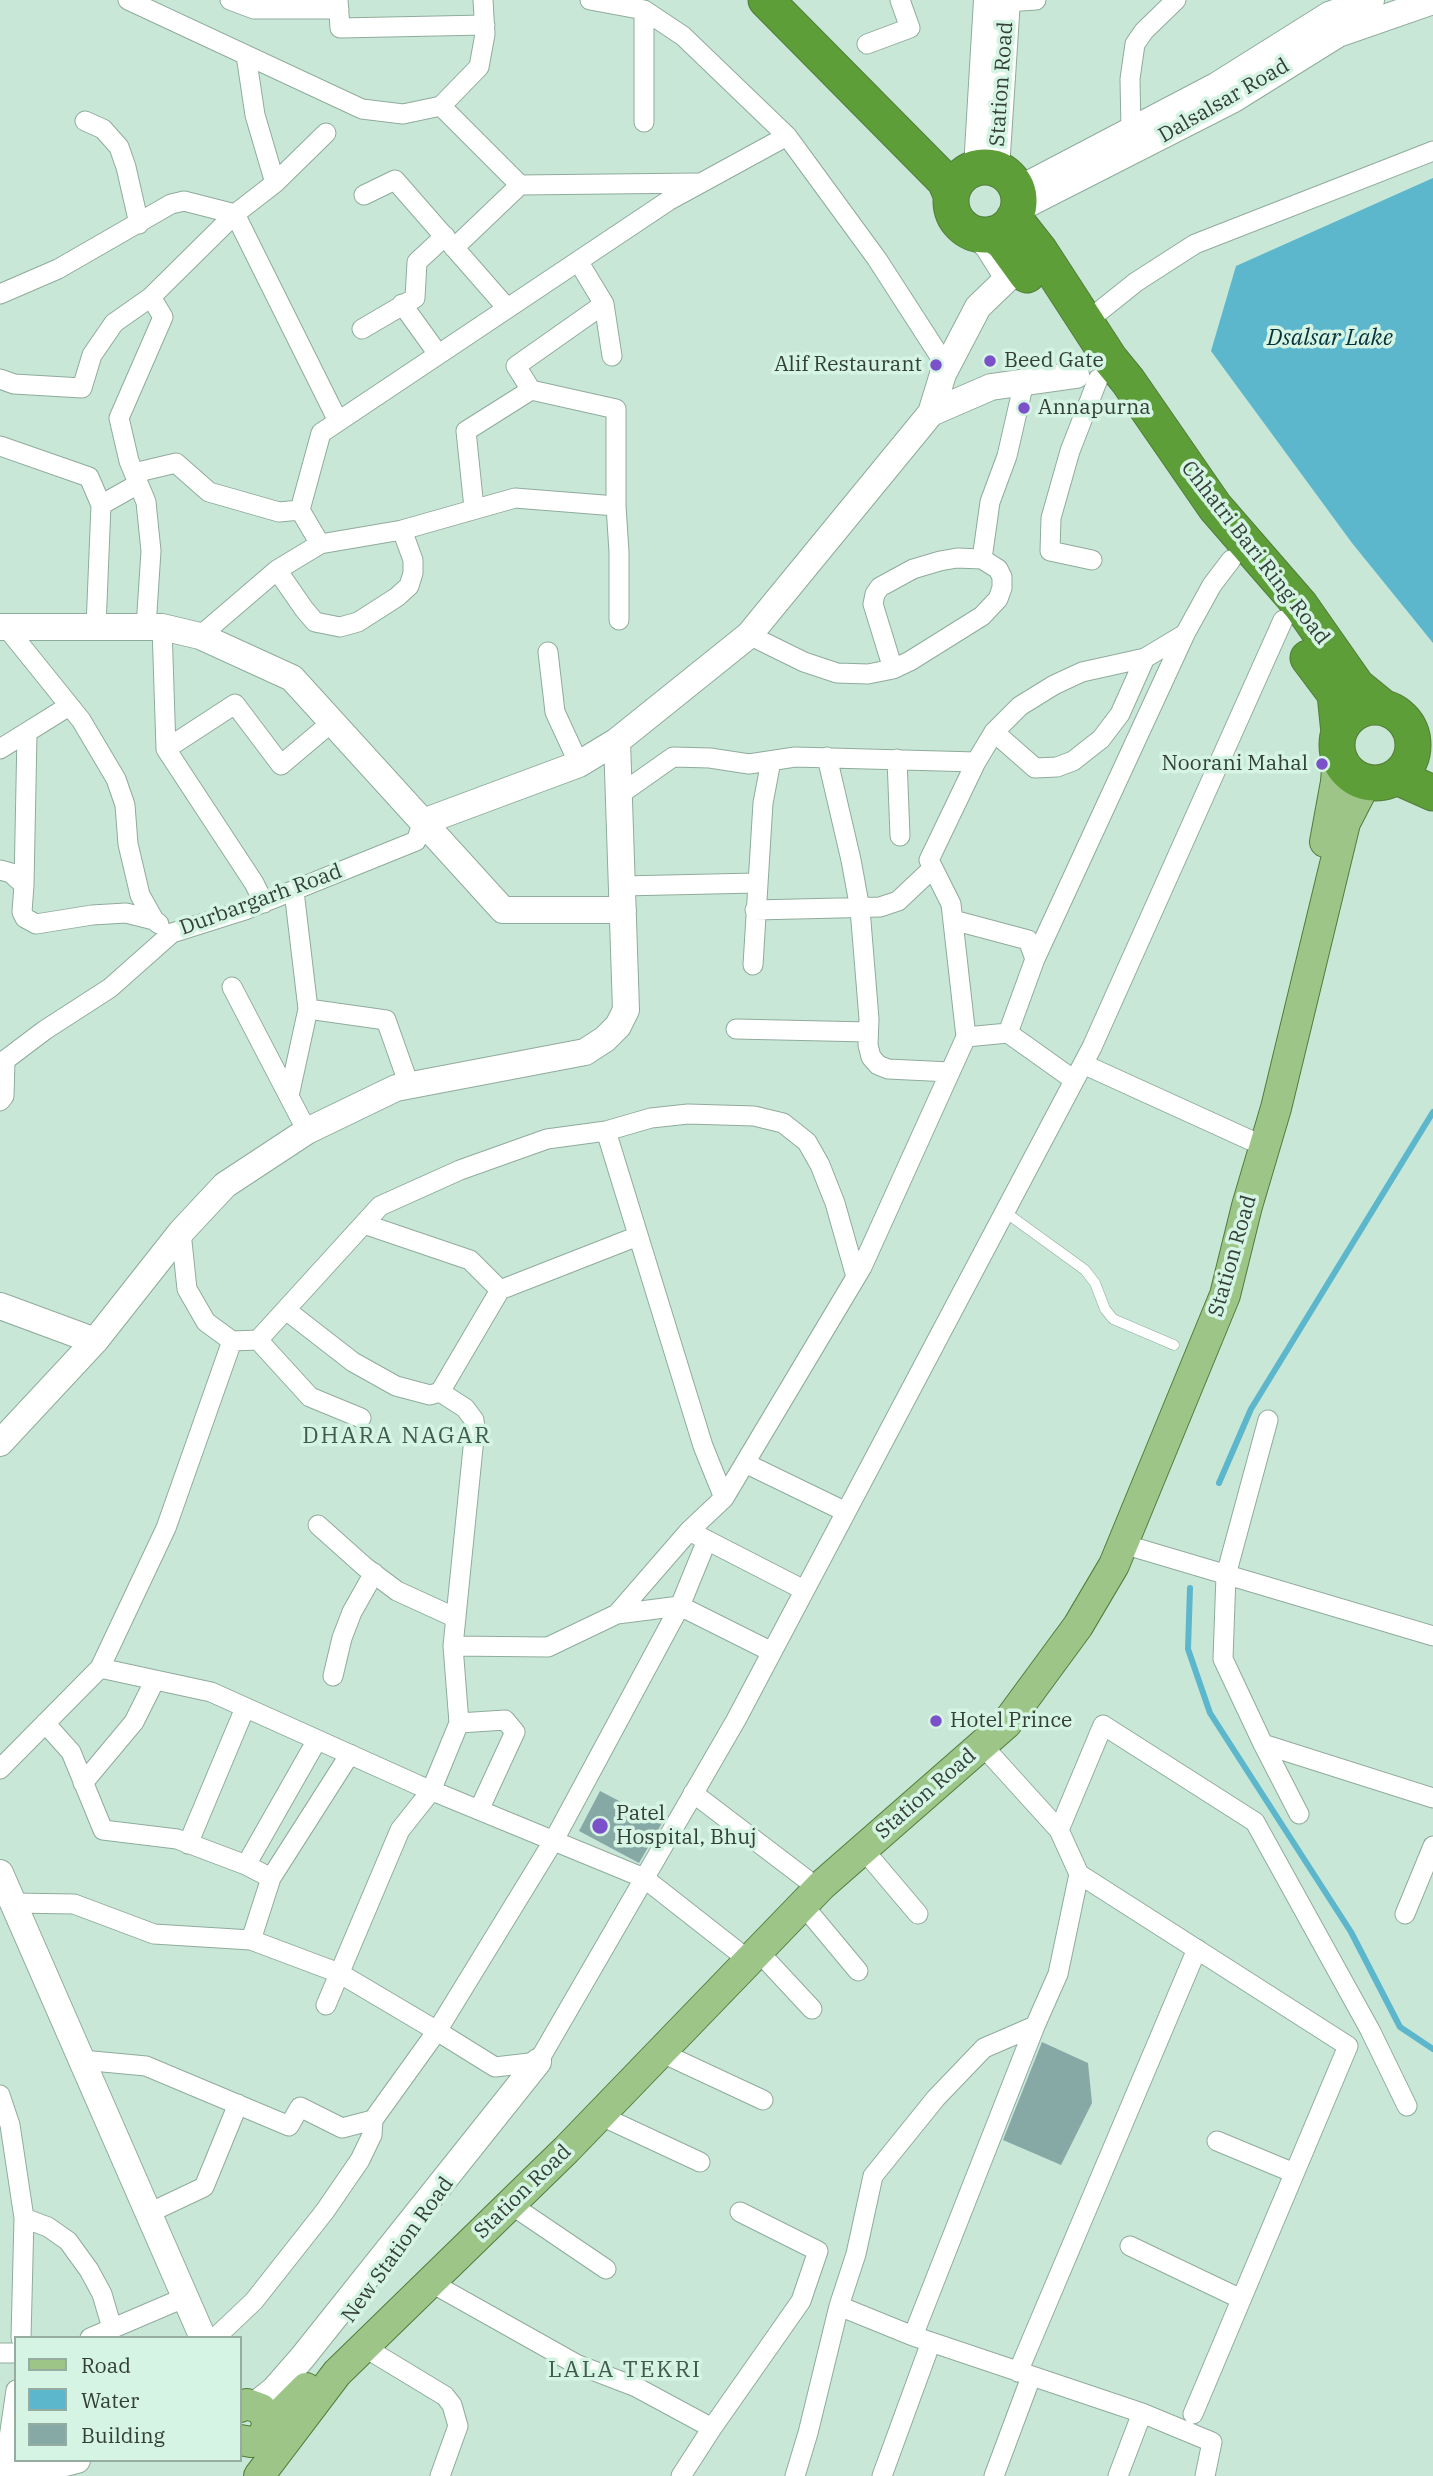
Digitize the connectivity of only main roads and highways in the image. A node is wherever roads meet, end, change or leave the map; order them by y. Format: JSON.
{"nodes":[{"id":1,"x":766,"y":0,"type":"edge"},
{"id":2,"x":800,"y":0,"type":"edge"},
{"id":3,"x":989,"y":198,"type":"junction"},
{"id":4,"x":1384,"y":708,"type":"junction"},
{"id":5,"x":1339,"y":743,"type":"junction"},
{"id":6,"x":1423,"y":750,"type":"edge"},
{"id":7,"x":1382,"y":779,"type":"junction"},
{"id":8,"x":1433,"y":793,"type":"edge"},
{"id":9,"x":805,"y":1892,"type":"junction"},
{"id":10,"x":747,"y":1951,"type":"junction"},
{"id":11,"x":251,"y":2419,"type":"edge"},
{"id":12,"x":253,"y":2476,"type":"edge"}],
"edges":[{"from":1,"to":3,"type":"highway","name":"Chhatri Bari Ring Road"},
{"from":2,"to":3,"type":"highway","name":"Chhatri Bari Ring Road"},
{"from":3,"to":4,"type":"highway","name":"Chhatri Bari Ring Road"},
{"from":3,"to":5,"type":"highway","name":"Chhatri Bari Ring Road"},
{"from":4,"to":5,"type":"highway"},
{"from":4,"to":6,"type":"highway"},
{"from":5,"to":7,"type":"highway"},
{"from":5,"to":9,"type":"main road","name":"Station Road"},
{"from":6,"to":7,"type":"highway"},
{"from":7,"to":8,"type":"highway"},
{"from":7,"to":9,"type":"main road","name":"Station Road"},
{"from":9,"to":10,"type":"main road","name":"Station Road"},
{"from":10,"to":11,"type":"main road","name":"Station Road"},
{"from":10,"to":12,"type":"main road","name":"Station Road"},
{"from":11,"to":12,"type":"main road"}]}
